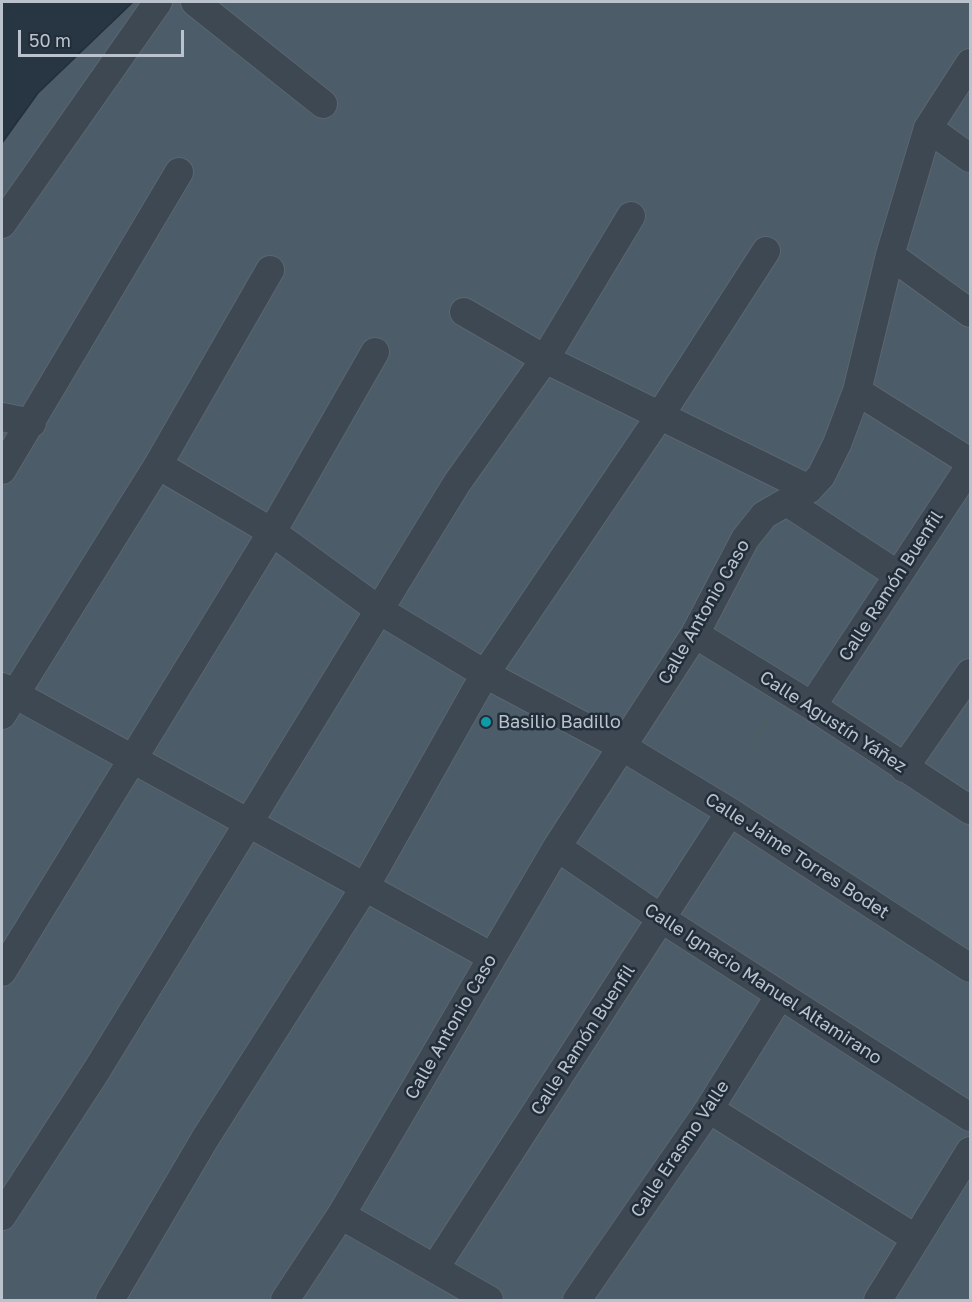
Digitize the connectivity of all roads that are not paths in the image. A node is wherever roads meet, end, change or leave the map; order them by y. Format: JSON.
{"nodes":[{"id":1,"x":158,"y":2,"type":"edge"},
{"id":2,"x":195,"y":2,"type":"edge"},
{"id":3,"x":970,"y":63,"type":"edge"},
{"id":4,"x":322,"y":104,"type":"dead end"},
{"id":5,"x":928,"y":128,"type":"junction"},
{"id":6,"x":970,"y":158,"type":"edge"},
{"id":7,"x":179,"y":172,"type":"dead end"},
{"id":8,"x":632,"y":216,"type":"dead end"},
{"id":9,"x":2,"y":224,"type":"edge"},
{"id":10,"x":766,"y":251,"type":"dead end"},
{"id":11,"x":890,"y":255,"type":"junction"},
{"id":12,"x":270,"y":270,"type":"dead end"},
{"id":13,"x":464,"y":312,"type":"dead end"},
{"id":14,"x":970,"y":313,"type":"edge"},
{"id":15,"x":375,"y":352,"type":"dead end"},
{"id":16,"x":545,"y":359,"type":"junction"},
{"id":17,"x":857,"y":391,"type":"junction"},
{"id":18,"x":2,"y":417,"type":"edge"},
{"id":19,"x":660,"y":417,"type":"junction"},
{"id":20,"x":32,"y":423,"type":"junction"},
{"id":21,"x":970,"y":464,"type":"edge"},
{"id":22,"x":158,"y":465,"type":"junction"},
{"id":23,"x":2,"y":470,"type":"edge"},
{"id":24,"x":798,"y":496,"type":"junction"},
{"id":25,"x":272,"y":532,"type":"junction"},
{"id":26,"x":898,"y":575,"type":"junction"},
{"id":27,"x":379,"y":610,"type":"junction"},
{"id":28,"x":695,"y":634,"type":"junction"},
{"id":29,"x":970,"y":673,"type":"edge"},
{"id":30,"x":484,"y":674,"type":"junction"},
{"id":31,"x":6,"y":699,"type":"edge"},
{"id":32,"x":812,"y":706,"type":"junction"},
{"id":33,"x":621,"y":746,"type":"junction"},
{"id":34,"x":134,"y":760,"type":"junction"},
{"id":35,"x":904,"y":768,"type":"junction"},
{"id":36,"x":970,"y":810,"type":"edge"},
{"id":37,"x":730,"y":812,"type":"junction"},
{"id":38,"x":248,"y":823,"type":"junction"},
{"id":39,"x":557,"y":847,"type":"junction"},
{"id":40,"x":365,"y":887,"type":"junction"},
{"id":41,"x":662,"y":919,"type":"junction"},
{"id":42,"x":492,"y":957,"type":"junction"},
{"id":43,"x":970,"y":968,"type":"edge"},
{"id":44,"x":2,"y":972,"type":"edge"},
{"id":45,"x":780,"y":995,"type":"junction"},
{"id":46,"x":709,"y":1108,"type":"junction"},
{"id":47,"x":970,"y":1117,"type":"edge"},
{"id":48,"x":970,"y":1151,"type":"edge"},
{"id":49,"x":341,"y":1215,"type":"junction"},
{"id":50,"x":2,"y":1216,"type":"edge"},
{"id":51,"x":915,"y":1238,"type":"junction"},
{"id":52,"x":435,"y":1268,"type":"junction"},
{"id":53,"x":110,"y":1300,"type":"edge"},
{"id":54,"x":285,"y":1300,"type":"edge"},
{"id":55,"x":489,"y":1300,"type":"edge"},
{"id":56,"x":577,"y":1300,"type":"edge"},
{"id":57,"x":878,"y":1300,"type":"edge"}],
"edges":[{"from":1,"to":9,"type":"street"},
{"from":2,"to":4,"type":"street"},
{"from":3,"to":5,"type":"street","name":"Calle Antonio Caso"},
{"from":5,"to":6,"type":"street"},
{"from":5,"to":11,"type":"street","name":"Calle Antonio Caso"},
{"from":7,"to":20,"type":"street"},
{"from":8,"to":16,"type":"street"},
{"from":10,"to":19,"type":"street"},
{"from":11,"to":14,"type":"street"},
{"from":11,"to":17,"type":"street","name":"Calle Antonio Caso"},
{"from":12,"to":22,"type":"street"},
{"from":13,"to":16,"type":"street"},
{"from":15,"to":25,"type":"street"},
{"from":16,"to":19,"type":"street"},
{"from":16,"to":27,"type":"street"},
{"from":17,"to":21,"type":"street"},
{"from":17,"to":24,"type":"street","name":"Calle Antonio Caso"},
{"from":18,"to":20,"type":"street"},
{"from":19,"to":24,"type":"street"},
{"from":19,"to":30,"type":"street"},
{"from":20,"to":23,"type":"street"},
{"from":21,"to":26,"type":"street","name":"Calle Ramón Buenfil"},
{"from":22,"to":25,"type":"street","name":"Calle Jaime Torres Bodet"},
{"from":22,"to":31,"type":"street"},
{"from":24,"to":26,"type":"street"},
{"from":24,"to":28,"type":"street","name":"Calle Antonio Caso"},
{"from":25,"to":27,"type":"street","name":"Calle Jaime Torres Bodet"},
{"from":25,"to":34,"type":"street"},
{"from":26,"to":32,"type":"street","name":"Calle Ramón Buenfil"},
{"from":27,"to":30,"type":"street","name":"Calle Jaime Torres Bodet"},
{"from":27,"to":38,"type":"street"},
{"from":28,"to":32,"type":"street","name":"Calle Agustín Yáñez"},
{"from":28,"to":33,"type":"street","name":"Calle Antonio Caso"},
{"from":29,"to":35,"type":"street"},
{"from":30,"to":33,"type":"street","name":"Calle Jaime Torres Bodet"},
{"from":30,"to":40,"type":"street"},
{"from":31,"to":34,"type":"street"},
{"from":32,"to":35,"type":"street","name":"Calle Agustín Yáñez"},
{"from":33,"to":37,"type":"street","name":"Calle Jaime Torres Bodet"},
{"from":33,"to":39,"type":"street","name":"Calle Antonio Caso"},
{"from":34,"to":38,"type":"street"},
{"from":34,"to":44,"type":"street"},
{"from":35,"to":36,"type":"street","name":"Calle Agustín Yáñez"},
{"from":37,"to":41,"type":"street","name":"Calle Ramón Buenfil"},
{"from":37,"to":43,"type":"street","name":"Calle Jaime Torres Bodet"},
{"from":38,"to":40,"type":"street"},
{"from":38,"to":50,"type":"street"},
{"from":39,"to":41,"type":"street","name":"Calle Ignacio Manuel Altamirano"},
{"from":39,"to":42,"type":"street","name":"Calle Antonio Caso"},
{"from":40,"to":42,"type":"street"},
{"from":40,"to":53,"type":"street"},
{"from":41,"to":45,"type":"street","name":"Calle Ignacio Manuel Altamirano"},
{"from":41,"to":52,"type":"street","name":"Calle Ramón Buenfil"},
{"from":42,"to":49,"type":"street","name":"Calle Antonio Caso"},
{"from":45,"to":46,"type":"street","name":"Calle Erasmo Valle"},
{"from":45,"to":47,"type":"street","name":"Calle Ignacio Manuel Altamirano"},
{"from":46,"to":51,"type":"street"},
{"from":46,"to":56,"type":"street","name":"Calle Erasmo Valle"},
{"from":48,"to":51,"type":"street"},
{"from":49,"to":52,"type":"street"},
{"from":49,"to":54,"type":"street","name":"Calle Antonio Caso"},
{"from":51,"to":57,"type":"street"},
{"from":52,"to":55,"type":"street"}]}
